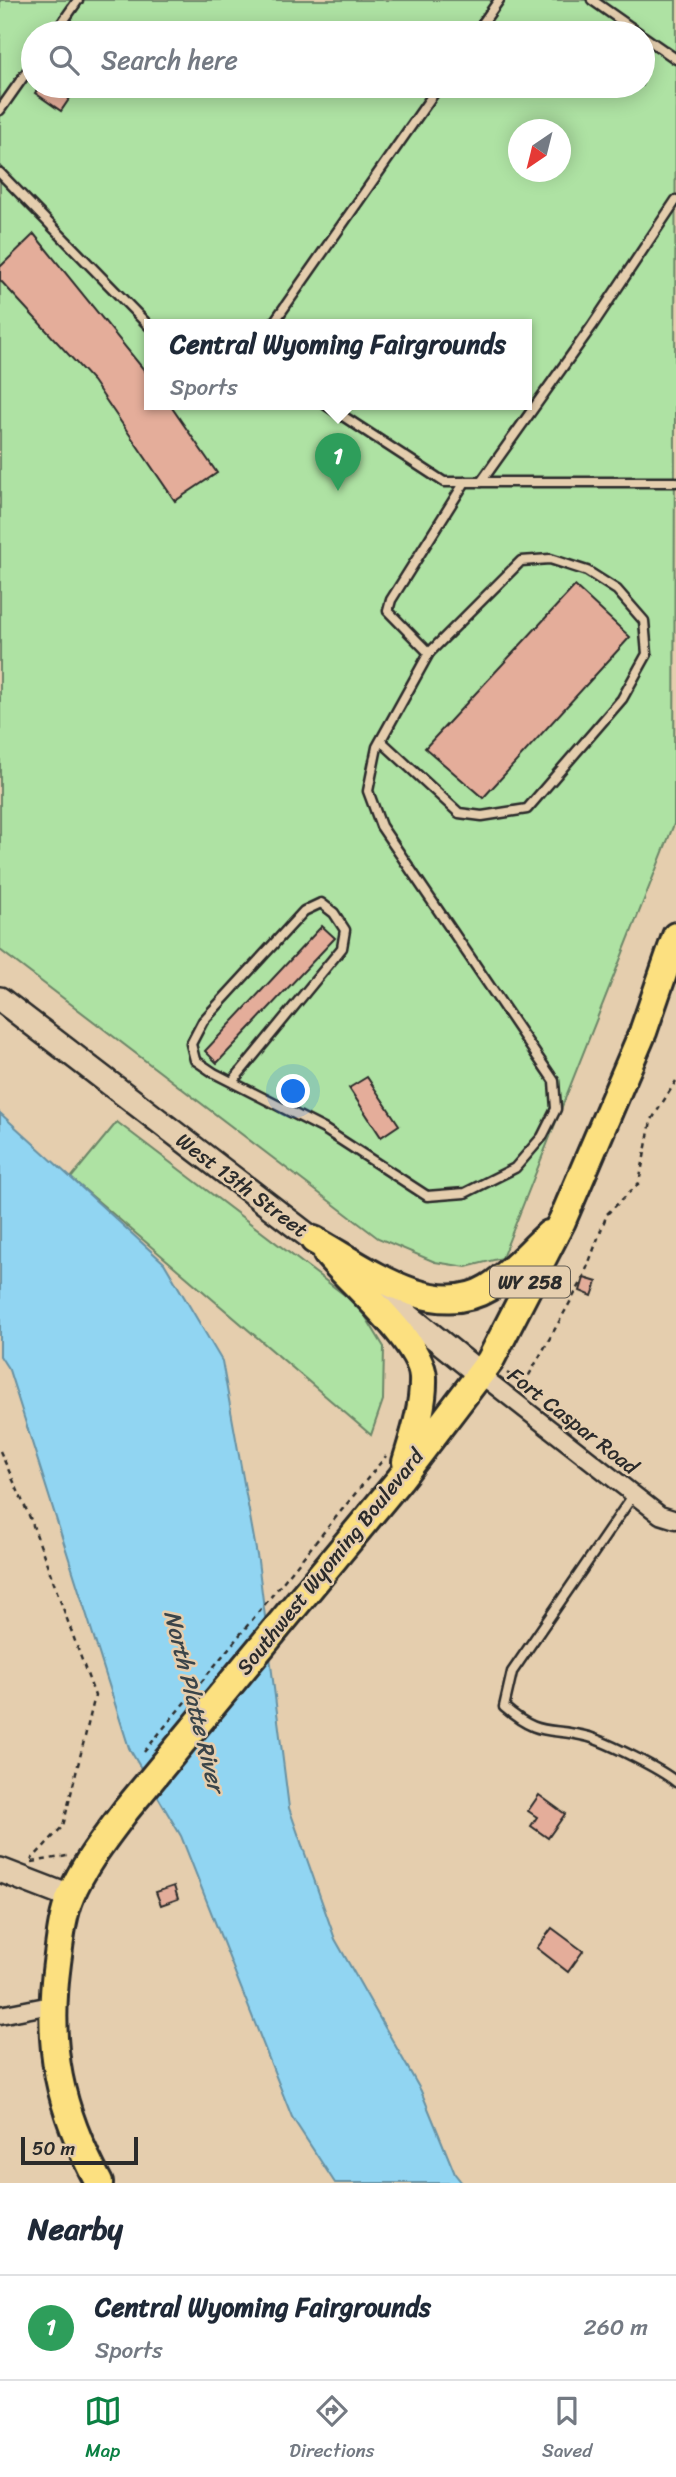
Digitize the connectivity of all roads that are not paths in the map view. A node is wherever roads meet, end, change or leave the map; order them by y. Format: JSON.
{"nodes":[{"id":1,"x":78,"y":0,"type":"edge"},
{"id":2,"x":499,"y":0,"type":"edge"},
{"id":3,"x":592,"y":0,"type":"edge"},
{"id":4,"x":63,"y":21,"type":"edge"},
{"id":5,"x":484,"y":21,"type":"edge"},
{"id":6,"x":622,"y":21,"type":"edge"},
{"id":7,"x":655,"y":44,"type":"edge"},
{"id":8,"x":676,"y":59,"type":"edge"},
{"id":9,"x":21,"y":80,"type":"edge"},
{"id":10,"x":431,"y":98,"type":"edge"},
{"id":11,"x":0,"y":110,"type":"edge"},
{"id":12,"x":0,"y":173,"type":"edge"},
{"id":13,"x":676,"y":200,"type":"edge"},
{"id":14,"x":276,"y":319,"type":"edge"},
{"id":15,"x":144,"y":321,"type":"edge"},
{"id":16,"x":333,"y":410,"type":"edge"},
{"id":17,"x":465,"y":482,"type":"junction"},
{"id":18,"x":481,"y":482,"type":"junction"},
{"id":19,"x":676,"y":482,"type":"edge"},
{"id":20,"x":429,"y":653,"type":"junction"},
{"id":21,"x":381,"y":741,"type":"junction"},
{"id":22,"x":676,"y":936,"type":"edge"},
{"id":23,"x":0,"y":999,"type":"edge"},
{"id":24,"x":232,"y":1082,"type":"junction"},
{"id":25,"x":562,"y":1221,"type":"junction"},
{"id":26,"x":314,"y":1240,"type":"junction"},
{"id":27,"x":481,"y":1375,"type":"junction"},
{"id":28,"x":400,"y":1479,"type":"junction"},
{"id":29,"x":634,"y":1494,"type":"junction"},
{"id":30,"x":676,"y":1520,"type":"edge"},
{"id":31,"x":676,"y":1782,"type":"edge"},
{"id":32,"x":0,"y":1870,"type":"edge"},
{"id":33,"x":70,"y":1897,"type":"junction"},
{"id":34,"x":51,"y":2005,"type":"junction"},
{"id":35,"x":0,"y":2015,"type":"edge"},
{"id":36,"x":99,"y":2183,"type":"edge"}],
"edges":[{"from":1,"to":4,"type":"lane"},
{"from":2,"to":5,"type":"lane"},
{"from":3,"to":6,"type":"lane"},
{"from":7,"to":8,"type":"lane"},
{"from":9,"to":11,"type":"lane"},
{"from":10,"to":14,"type":"lane"},
{"from":12,"to":15,"type":"lane"},
{"from":13,"to":18,"type":"lane"},
{"from":16,"to":17,"type":"lane"},
{"from":17,"to":18,"type":"lane"},
{"from":17,"to":20,"type":"lane"},
{"from":18,"to":19,"type":"lane"},
{"from":20,"to":21,"type":"lane"},
{"from":20,"to":21,"type":"lane"},
{"from":21,"to":24,"type":"lane"},
{"from":22,"to":25,"type":"main road","name":"Southwest Wyoming Boulevard","number":"WY 258"},
{"from":23,"to":26,"type":"main road","name":"West 13th Street"},
{"from":24,"to":24,"type":"lane"},
{"from":25,"to":26,"type":"main road"},
{"from":25,"to":27,"type":"main road","name":"Southwest Wyoming Boulevard","number":"WY 258"},
{"from":26,"to":27,"type":"main road","name":"West 13th Street"},
{"from":26,"to":28,"type":"main road"},
{"from":27,"to":28,"type":"main road","name":"Southwest Wyoming Boulevard","number":"WY 258"},
{"from":27,"to":29,"type":"street","name":"Fort Caspar Road"},
{"from":28,"to":33,"type":"main road","name":"Southwest Wyoming Boulevard","number":"WY 258"},
{"from":29,"to":30,"type":"street","name":"Fort Caspar Road"},
{"from":29,"to":31,"type":"lane"},
{"from":32,"to":33,"type":"main road"},
{"from":33,"to":34,"type":"main road","name":"Southwest Wyoming Boulevard","number":"WY 258"},
{"from":34,"to":35,"type":"street"},
{"from":34,"to":36,"type":"main road","name":"Southwest Wyoming Boulevard","number":"WY 258"}]}
